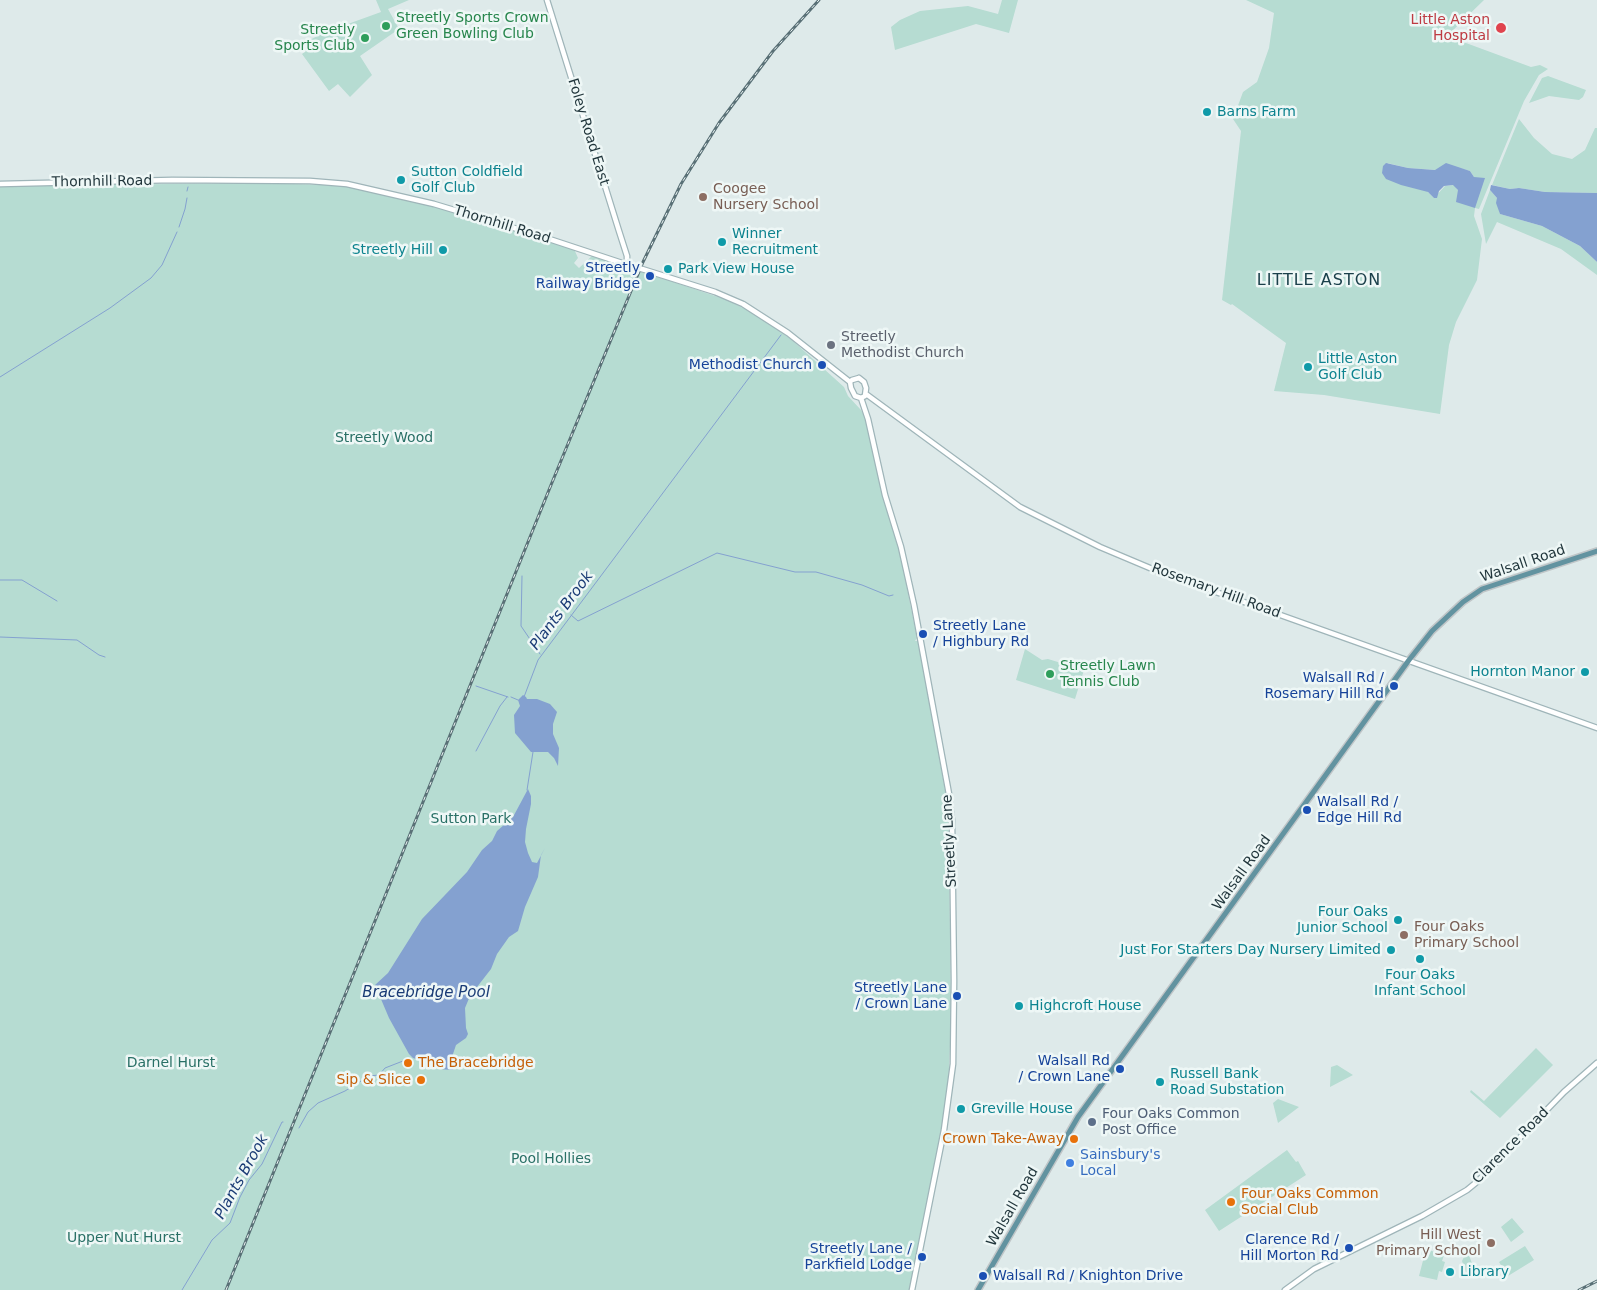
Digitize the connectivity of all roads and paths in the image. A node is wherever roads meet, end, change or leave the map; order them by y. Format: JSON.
{"nodes":[{"id":1,"x":547,"y":0,"type":"edge"},
{"id":2,"x":0,"y":184,"type":"edge"},
{"id":3,"x":627,"y":264,"type":"junction"},
{"id":4,"x":850,"y":382,"type":"junction"},
{"id":5,"x":866,"y":394,"type":"junction"},
{"id":6,"x":861,"y":398,"type":"junction"},
{"id":7,"x":1597,"y":551,"type":"edge"},
{"id":8,"x":1409,"y":660,"type":"junction"},
{"id":9,"x":1597,"y":728,"type":"edge"},
{"id":10,"x":1597,"y":1063,"type":"edge"},
{"id":11,"x":912,"y":1290,"type":"edge"},
{"id":12,"x":978,"y":1290,"type":"edge"},
{"id":13,"x":1285,"y":1290,"type":"edge"}],
"edges":[{"from":1,"to":3,"type":"main road","name":"Foley Road East"},
{"from":2,"to":3,"type":"main road","name":"Thornhill Road"},
{"from":3,"to":4,"type":"main road","name":"Thornhill Road","bridge":true},
{"from":4,"to":5,"type":"main road"},
{"from":4,"to":6,"type":"main road"},
{"from":5,"to":6,"type":"main road"},
{"from":5,"to":8,"type":"main road","name":"Rosemary Hill Road"},
{"from":6,"to":11,"type":"main road","name":"Streetly Lane"},
{"from":7,"to":8,"type":"main road","name":"Walsall Road"},
{"from":8,"to":9,"type":"main road","name":"Rosemary Hill Road"},
{"from":8,"to":12,"type":"main road","name":"Walsall Road"},
{"from":10,"to":13,"type":"main road","name":"Clarence Road"}]}
